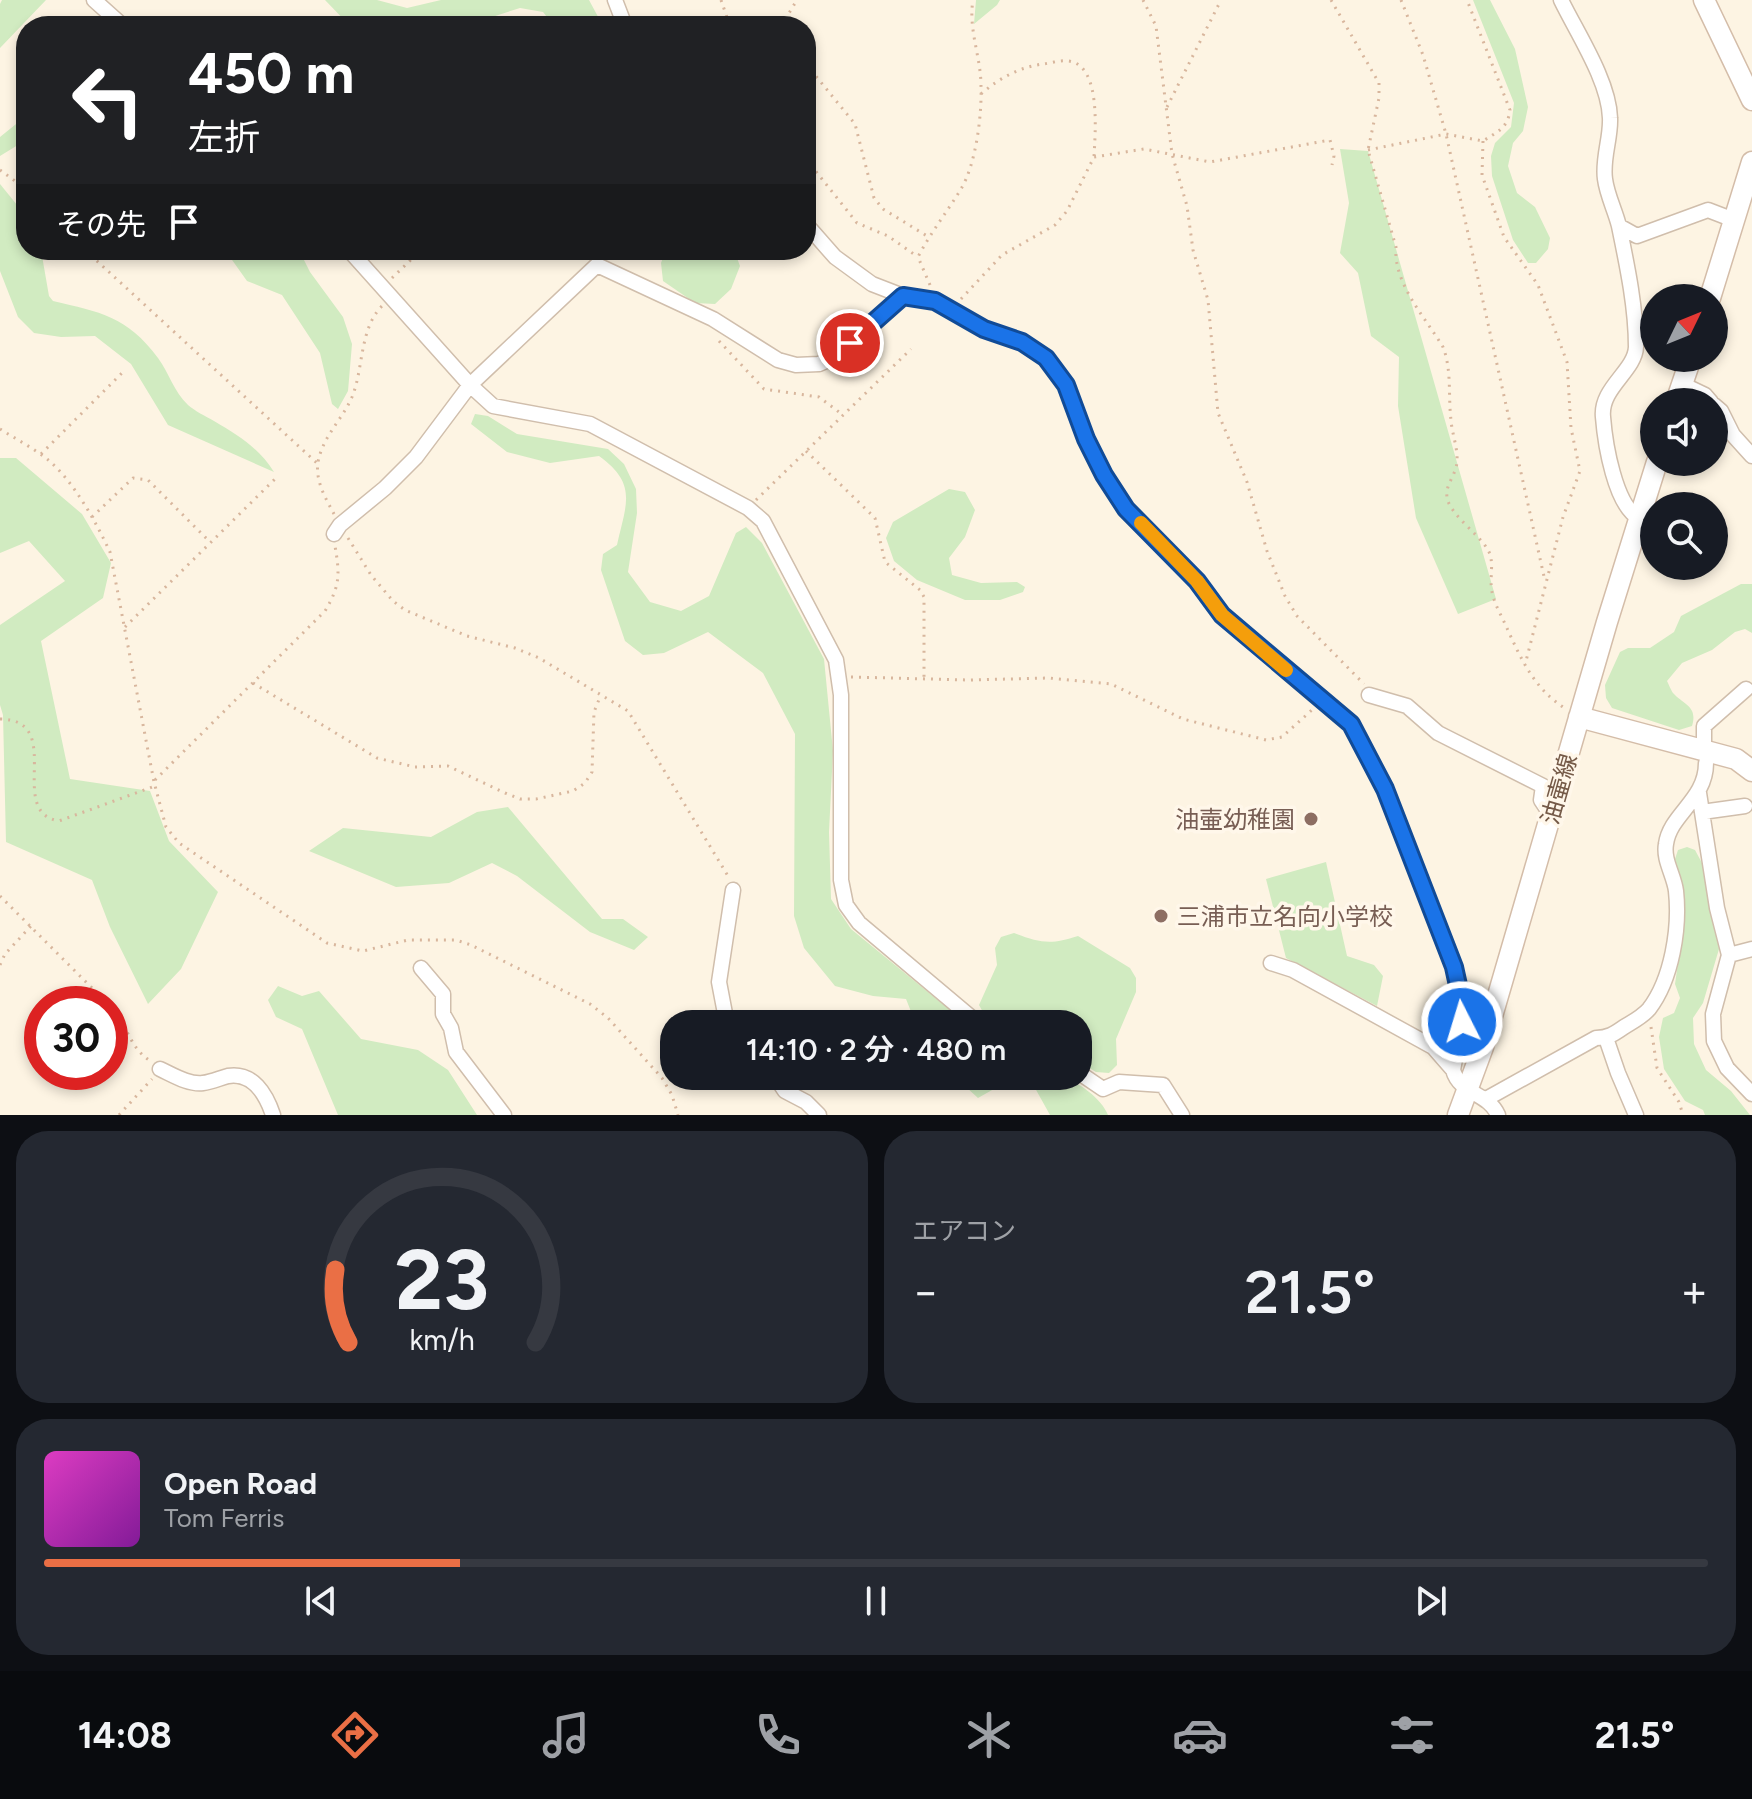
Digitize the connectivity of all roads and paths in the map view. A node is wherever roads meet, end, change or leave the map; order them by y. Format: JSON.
{"nodes":[{"id":1,"x":94,"y":0,"type":"edge"},
{"id":2,"x":973,"y":0,"type":"edge"},
{"id":3,"x":1143,"y":0,"type":"edge"},
{"id":4,"x":1221,"y":0,"type":"edge"},
{"id":5,"x":1331,"y":0,"type":"edge"},
{"id":6,"x":1401,"y":0,"type":"edge"},
{"id":7,"x":1467,"y":0,"type":"edge"},
{"id":8,"x":1561,"y":0,"type":"edge"},
{"id":9,"x":1704,"y":0,"type":"edge"},
{"id":10,"x":112,"y":16,"type":"edge"},
{"id":11,"x":816,"y":76,"type":"edge"},
{"id":12,"x":981,"y":94,"type":"junction"},
{"id":13,"x":1752,"y":100,"type":"edge"},
{"id":14,"x":1167,"y":107,"type":"junction"},
{"id":15,"x":1446,"y":134,"type":"junction"},
{"id":16,"x":1483,"y":141,"type":"junction"},
{"id":17,"x":1368,"y":150,"type":"junction"},
{"id":18,"x":1172,"y":154,"type":"junction"},
{"id":19,"x":1094,"y":157,"type":"junction"},
{"id":20,"x":1752,"y":162,"type":"edge"},
{"id":21,"x":1332,"y":165,"type":"dead end"},
{"id":22,"x":816,"y":172,"type":"edge"},
{"id":23,"x":1734,"y":220,"type":"junction"},
{"id":24,"x":1619,"y":226,"type":"junction"},
{"id":25,"x":816,"y":235,"type":"edge"},
{"id":26,"x":928,"y":236,"type":"junction"},
{"id":27,"x":918,"y":257,"type":"junction"},
{"id":28,"x":96,"y":260,"type":"edge"},
{"id":29,"x":358,"y":260,"type":"edge"},
{"id":30,"x":413,"y":260,"type":"edge"},
{"id":31,"x":1714,"y":284,"type":"edge"},
{"id":32,"x":387,"y":292,"type":"junction"},
{"id":33,"x":903,"y":296,"type":"junction"},
{"id":34,"x":935,"y":301,"type":"junction"},
{"id":35,"x":952,"y":309,"type":"junction"},
{"id":36,"x":714,"y":334,"type":"dead end"},
{"id":37,"x":911,"y":349,"type":"dead end"},
{"id":38,"x":123,"y":372,"type":"dead end"},
{"id":39,"x":470,"y":385,"type":"junction"},
{"id":40,"x":843,"y":415,"type":"junction"},
{"id":41,"x":1728,"y":425,"type":"edge"},
{"id":42,"x":0,"y":429,"type":"edge"},
{"id":43,"x":806,"y":451,"type":"junction"},
{"id":44,"x":40,"y":455,"type":"junction"},
{"id":45,"x":1752,"y":456,"type":"edge"},
{"id":46,"x":318,"y":464,"type":"junction"},
{"id":47,"x":1652,"y":476,"type":"edge"},
{"id":48,"x":275,"y":479,"type":"dead end"},
{"id":49,"x":748,"y":508,"type":"junction"},
{"id":50,"x":92,"y":517,"type":"junction"},
{"id":51,"x":1639,"y":518,"type":"junction"},
{"id":52,"x":337,"y":530,"type":"junction"},
{"id":53,"x":211,"y":543,"type":"junction"},
{"id":54,"x":1545,"y":581,"type":"junction"},
{"id":55,"x":125,"y":627,"type":"junction"},
{"id":56,"x":1525,"y":667,"type":"junction"},
{"id":57,"x":839,"y":676,"type":"junction"},
{"id":58,"x":924,"y":679,"type":"junction"},
{"id":59,"x":253,"y":683,"type":"junction"},
{"id":60,"x":1746,"y":689,"type":"dead end"},
{"id":61,"x":1369,"y":695,"type":"joint"},
{"id":62,"x":600,"y":697,"type":"junction"},
{"id":63,"x":1324,"y":699,"type":"junction"},
{"id":64,"x":1579,"y":717,"type":"junction"},
{"id":65,"x":0,"y":719,"type":"edge"},
{"id":66,"x":1704,"y":742,"type":"dead end"},
{"id":67,"x":1706,"y":763,"type":"dead end"},
{"id":68,"x":1752,"y":771,"type":"edge"},
{"id":69,"x":155,"y":784,"type":"junction"},
{"id":70,"x":1699,"y":793,"type":"junction"},
{"id":71,"x":1745,"y":806,"type":"dead end"},
{"id":72,"x":1702,"y":812,"type":"junction"},
{"id":73,"x":1551,"y":815,"type":"junction"},
{"id":74,"x":733,"y":890,"type":"joint"},
{"id":75,"x":0,"y":896,"type":"edge"},
{"id":76,"x":31,"y":926,"type":"junction"},
{"id":77,"x":1752,"y":949,"type":"edge"},
{"id":78,"x":1729,"y":955,"type":"junction"},
{"id":79,"x":1271,"y":963,"type":"dead end"},
{"id":80,"x":0,"y":965,"type":"edge"},
{"id":81,"x":421,"y":968,"type":"dead end"},
{"id":82,"x":90,"y":986,"type":"edge"},
{"id":83,"x":724,"y":1010,"type":"edge"},
{"id":84,"x":962,"y":1010,"type":"edge"},
{"id":85,"x":1648,"y":1010,"type":"junction"},
{"id":86,"x":128,"y":1031,"type":"edge"},
{"id":87,"x":1606,"y":1038,"type":"junction"},
{"id":88,"x":160,"y":1069,"type":"junction"},
{"id":89,"x":1453,"y":1070,"type":"junction"},
{"id":90,"x":1092,"y":1082,"type":"edge"},
{"id":91,"x":784,"y":1090,"type":"edge"},
{"id":92,"x":1752,"y":1094,"type":"edge"},
{"id":93,"x":1477,"y":1095,"type":"junction"},
{"id":94,"x":119,"y":1115,"type":"edge"},
{"id":95,"x":273,"y":1115,"type":"edge"},
{"id":96,"x":504,"y":1115,"type":"edge"},
{"id":97,"x":678,"y":1115,"type":"edge"},
{"id":98,"x":819,"y":1115,"type":"edge"},
{"id":99,"x":1182,"y":1115,"type":"edge"},
{"id":100,"x":1458,"y":1115,"type":"edge"},
{"id":101,"x":1498,"y":1115,"type":"edge"},
{"id":102,"x":1636,"y":1115,"type":"edge"},
{"id":103,"x":1683,"y":1115,"type":"edge"}],
"edges":[{"from":1,"to":10,"type":"street"},
{"from":2,"to":12,"type":"path"},
{"from":3,"to":14,"type":"path"},
{"from":4,"to":14,"type":"path"},
{"from":5,"to":17,"type":"path"},
{"from":6,"to":15,"type":"path"},
{"from":7,"to":16,"type":"path"},
{"from":8,"to":24,"type":"street"},
{"from":9,"to":13,"type":"main road"},
{"from":11,"to":26,"type":"path"},
{"from":12,"to":19,"type":"path"},
{"from":12,"to":26,"type":"path"},
{"from":14,"to":18,"type":"path"},
{"from":15,"to":16,"type":"path"},
{"from":15,"to":17,"type":"path"},
{"from":15,"to":54,"type":"path"},
{"from":16,"to":54,"type":"path"},
{"from":17,"to":56,"type":"path"},
{"from":18,"to":19,"type":"path"},
{"from":18,"to":21,"type":"path"},
{"from":18,"to":61,"type":"path"},
{"from":19,"to":35,"type":"path"},
{"from":20,"to":23,"type":"main road"},
{"from":22,"to":27,"type":"path"},
{"from":23,"to":24,"type":"street"},
{"from":23,"to":31,"type":"main road"},
{"from":24,"to":51,"type":"street"},
{"from":25,"to":33,"type":"street"},
{"from":26,"to":27,"type":"path"},
{"from":27,"to":34,"type":"path"},
{"from":28,"to":46,"type":"path"},
{"from":29,"to":32,"type":"street"},
{"from":30,"to":32,"type":"path"},
{"from":32,"to":39,"type":"street"},
{"from":32,"to":46,"type":"path"},
{"from":33,"to":34,"type":"street"},
{"from":33,"to":39,"type":"street"},
{"from":34,"to":35,"type":"street"},
{"from":35,"to":63,"type":"street"},
{"from":36,"to":40,"type":"path"},
{"from":37,"to":40,"type":"path"},
{"from":38,"to":44,"type":"path"},
{"from":39,"to":49,"type":"street"},
{"from":39,"to":52,"type":"street"},
{"from":40,"to":43,"type":"path"},
{"from":41,"to":45,"type":"street"},
{"from":42,"to":44,"type":"path"},
{"from":43,"to":49,"type":"path"},
{"from":43,"to":58,"type":"path"},
{"from":44,"to":50,"type":"path"},
{"from":46,"to":52,"type":"path"},
{"from":47,"to":51,"type":"main road","name":"油壷線"},
{"from":48,"to":53,"type":"path"},
{"from":49,"to":57,"type":"street"},
{"from":50,"to":53,"type":"path"},
{"from":50,"to":55,"type":"path"},
{"from":51,"to":64,"type":"main road","name":"油壷線"},
{"from":52,"to":59,"type":"path"},
{"from":52,"to":62,"type":"path"},
{"from":53,"to":55,"type":"path"},
{"from":54,"to":56,"type":"path"},
{"from":55,"to":69,"type":"path"},
{"from":56,"to":64,"type":"path"},
{"from":57,"to":58,"type":"path"},
{"from":57,"to":84,"type":"street"},
{"from":58,"to":63,"type":"path"},
{"from":59,"to":62,"type":"path"},
{"from":59,"to":69,"type":"path"},
{"from":60,"to":66,"type":"street"},
{"from":61,"to":73,"type":"street"},
{"from":62,"to":74,"type":"path"},
{"from":63,"to":89,"type":"street"},
{"from":64,"to":68,"type":"main road"},
{"from":64,"to":73,"type":"main road","name":"油壷線"},
{"from":65,"to":69,"type":"path"},
{"from":67,"to":70,"type":"street"},
{"from":69,"to":97,"type":"path"},
{"from":70,"to":72,"type":"street"},
{"from":70,"to":85,"type":"street"},
{"from":71,"to":72,"type":"street"},
{"from":72,"to":78,"type":"street"},
{"from":73,"to":93,"type":"main road","name":"油壷線"},
{"from":74,"to":83,"type":"street"},
{"from":75,"to":76,"type":"path"},
{"from":76,"to":80,"type":"path"},
{"from":76,"to":82,"type":"path"},
{"from":77,"to":78,"type":"street"},
{"from":78,"to":92,"type":"street"},
{"from":79,"to":89,"type":"street"},
{"from":81,"to":96,"type":"street"},
{"from":85,"to":87,"type":"street"},
{"from":85,"to":103,"type":"path"},
{"from":86,"to":88,"type":"path"},
{"from":87,"to":93,"type":"street"},
{"from":87,"to":102,"type":"street"},
{"from":88,"to":94,"type":"path"},
{"from":88,"to":95,"type":"street"},
{"from":89,"to":93,"type":"street"},
{"from":90,"to":99,"type":"street"},
{"from":91,"to":98,"type":"street"},
{"from":93,"to":100,"type":"main road","name":"油壷線"},
{"from":93,"to":101,"type":"street"}]}
